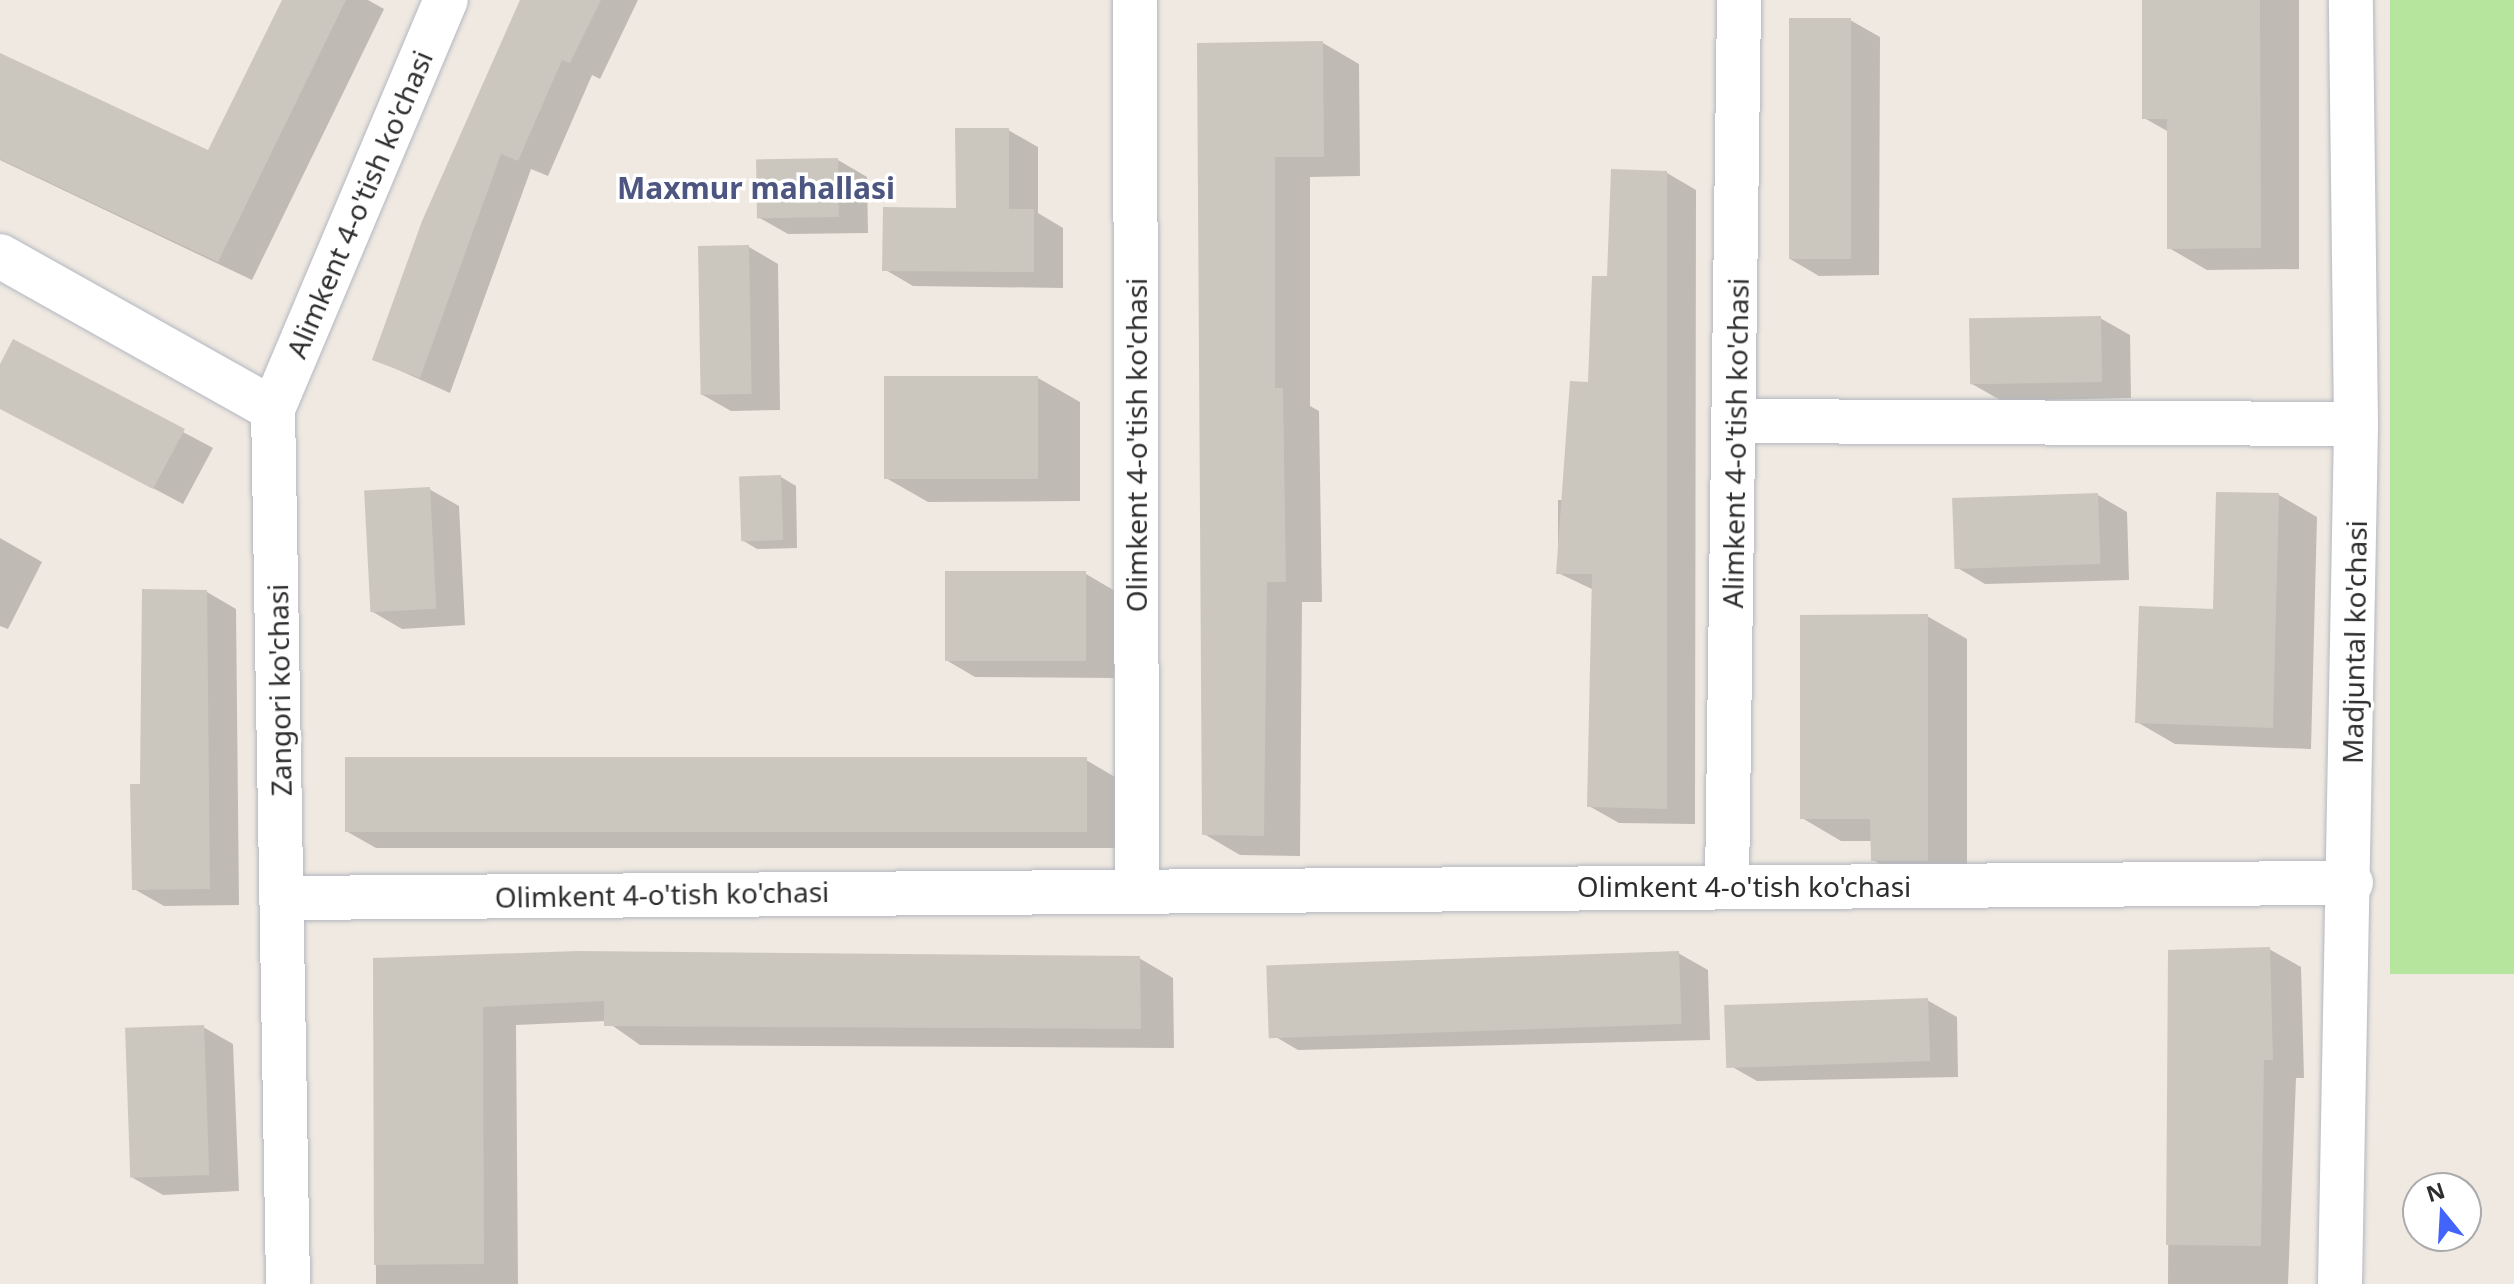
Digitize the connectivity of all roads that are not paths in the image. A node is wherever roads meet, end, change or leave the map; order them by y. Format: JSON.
{"nodes":[{"id":1,"x":446,"y":0,"type":"edge"},
{"id":2,"x":1135,"y":0,"type":"edge"},
{"id":3,"x":1739,"y":0,"type":"edge"},
{"id":4,"x":2351,"y":0,"type":"edge"},
{"id":5,"x":0,"y":256,"type":"edge"},
{"id":6,"x":273,"y":409,"type":"junction"},
{"id":7,"x":1736,"y":421,"type":"junction"},
{"id":8,"x":2356,"y":424,"type":"junction"},
{"id":9,"x":2351,"y":883,"type":"junction"},
{"id":10,"x":1727,"y":885,"type":"junction"},
{"id":11,"x":1137,"y":890,"type":"junction"},
{"id":12,"x":283,"y":898,"type":"junction"},
{"id":13,"x":288,"y":1284,"type":"edge"},
{"id":14,"x":2340,"y":1284,"type":"edge"}],
"edges":[{"from":1,"to":6,"type":"street","name":"Alimkent 4-o'tish ko'chasi"},
{"from":2,"to":11,"type":"street","name":"Olimkent 4-o'tish ko'chasi"},
{"from":3,"to":7,"type":"street","name":"Alimkent 4-o'tish ko'chasi"},
{"from":4,"to":8,"type":"street","name":"Madjuntal ko'chasi"},
{"from":5,"to":6,"type":"street"},
{"from":6,"to":12,"type":"street","name":"Zangori ko'chasi"},
{"from":7,"to":8,"type":"street"},
{"from":7,"to":10,"type":"street","name":"Alimkent 4-o'tish ko'chasi"},
{"from":8,"to":9,"type":"street","name":"Madjuntal ko'chasi"},
{"from":9,"to":10,"type":"street","name":"Olimkent 4-o'tish ko'chasi"},
{"from":9,"to":14,"type":"street","name":"Madjuntal ko'chasi"},
{"from":10,"to":11,"type":"street","name":"Olimkent 4-o'tish ko'chasi"},
{"from":11,"to":12,"type":"street","name":"Olimkent 4-o'tish ko'chasi"},
{"from":12,"to":13,"type":"street","name":"Zangori ko'chasi"}]}
